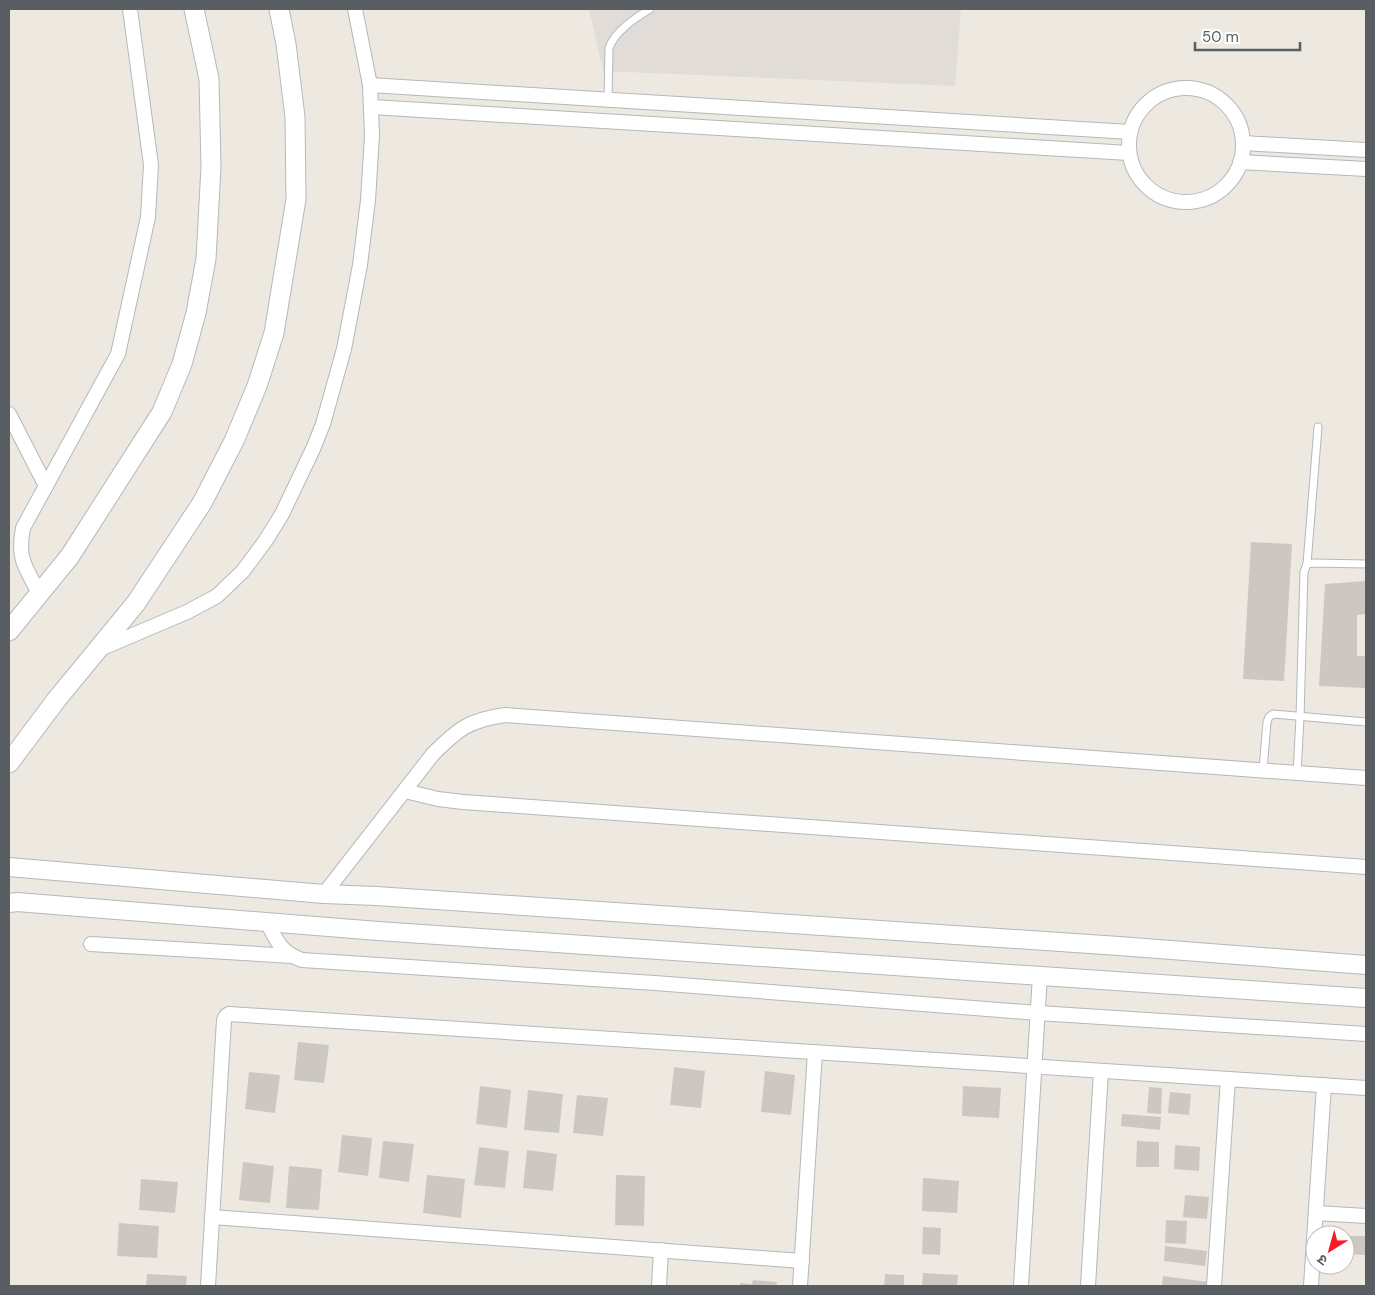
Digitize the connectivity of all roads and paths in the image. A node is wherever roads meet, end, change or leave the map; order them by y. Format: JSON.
{"nodes":[{"id":1,"x":130,"y":9,"type":"edge"},
{"id":2,"x":194,"y":9,"type":"edge"},
{"id":3,"x":279,"y":9,"type":"edge"},
{"id":4,"x":355,"y":9,"type":"edge"},
{"id":5,"x":650,"y":9,"type":"edge"},
{"id":6,"x":370,"y":85,"type":"junction"},
{"id":7,"x":608,"y":100,"type":"junction"},
{"id":8,"x":372,"y":107,"type":"junction"},
{"id":9,"x":1130,"y":132,"type":"junction"},
{"id":10,"x":1243,"y":143,"type":"junction"},
{"id":11,"x":1366,"y":150,"type":"edge"},
{"id":12,"x":1129,"y":153,"type":"junction"},
{"id":13,"x":1240,"y":162,"type":"junction"},
{"id":14,"x":1366,"y":169,"type":"edge"},
{"id":15,"x":9,"y":414,"type":"edge"},
{"id":16,"x":1318,"y":427,"type":"dead end"},
{"id":17,"x":46,"y":486,"type":"junction"},
{"id":18,"x":1307,"y":564,"type":"junction"},
{"id":19,"x":1366,"y":564,"type":"edge"},
{"id":20,"x":39,"y":593,"type":"junction"},
{"id":21,"x":9,"y":631,"type":"edge"},
{"id":22,"x":97,"y":650,"type":"junction"},
{"id":23,"x":1300,"y":718,"type":"junction"},
{"id":24,"x":1366,"y":722,"type":"edge"},
{"id":25,"x":9,"y":763,"type":"edge"},
{"id":26,"x":1263,"y":770,"type":"junction"},
{"id":27,"x":1297,"y":773,"type":"junction"},
{"id":28,"x":1366,"y":778,"type":"edge"},
{"id":29,"x":405,"y":791,"type":"junction"},
{"id":30,"x":9,"y":867,"type":"edge"},
{"id":31,"x":1366,"y":867,"type":"edge"},
{"id":32,"x":324,"y":894,"type":"junction"},
{"id":33,"x":9,"y":903,"type":"edge"},
{"id":34,"x":267,"y":922,"type":"junction"},
{"id":35,"x":91,"y":944,"type":"dead end"},
{"id":36,"x":292,"y":956,"type":"junction"},
{"id":37,"x":1366,"y":965,"type":"edge"},
{"id":38,"x":1040,"y":976,"type":"junction"},
{"id":39,"x":1366,"y":998,"type":"edge"},
{"id":40,"x":1038,"y":1013,"type":"junction"},
{"id":41,"x":1366,"y":1034,"type":"edge"},
{"id":42,"x":814,"y":1052,"type":"junction"},
{"id":43,"x":1035,"y":1066,"type":"junction"},
{"id":44,"x":1102,"y":1071,"type":"junction"},
{"id":45,"x":1228,"y":1079,"type":"junction"},
{"id":46,"x":1324,"y":1086,"type":"junction"},
{"id":47,"x":1366,"y":1088,"type":"edge"},
{"id":48,"x":1316,"y":1213,"type":"junction"},
{"id":49,"x":212,"y":1216,"type":"junction"},
{"id":50,"x":1366,"y":1216,"type":"edge"},
{"id":51,"x":661,"y":1250,"type":"junction"},
{"id":52,"x":802,"y":1261,"type":"junction"},
{"id":53,"x":208,"y":1286,"type":"edge"},
{"id":54,"x":659,"y":1286,"type":"edge"},
{"id":55,"x":800,"y":1286,"type":"edge"},
{"id":56,"x":1021,"y":1286,"type":"edge"},
{"id":57,"x":1088,"y":1286,"type":"edge"},
{"id":58,"x":1214,"y":1286,"type":"edge"},
{"id":59,"x":1311,"y":1286,"type":"edge"}],
"edges":[{"from":1,"to":17,"type":"street"},
{"from":2,"to":20,"type":"main road"},
{"from":3,"to":22,"type":"main road"},
{"from":4,"to":6,"type":"street"},
{"from":5,"to":7,"type":"lane"},
{"from":6,"to":7,"type":"street"},
{"from":6,"to":8,"type":"street"},
{"from":7,"to":9,"type":"street"},
{"from":8,"to":12,"type":"street"},
{"from":8,"to":22,"type":"street"},
{"from":9,"to":10,"type":"street"},
{"from":9,"to":12,"type":"street"},
{"from":10,"to":11,"type":"street"},
{"from":10,"to":13,"type":"street"},
{"from":12,"to":13,"type":"street"},
{"from":13,"to":14,"type":"street"},
{"from":15,"to":17,"type":"street"},
{"from":16,"to":18,"type":"lane"},
{"from":17,"to":20,"type":"street"},
{"from":18,"to":19,"type":"lane"},
{"from":18,"to":23,"type":"lane"},
{"from":20,"to":21,"type":"main road"},
{"from":22,"to":25,"type":"main road"},
{"from":23,"to":24,"type":"lane"},
{"from":23,"to":26,"type":"lane"},
{"from":23,"to":27,"type":"lane"},
{"from":26,"to":27,"type":"street"},
{"from":26,"to":29,"type":"street"},
{"from":27,"to":28,"type":"street"},
{"from":29,"to":31,"type":"street"},
{"from":29,"to":32,"type":"street"},
{"from":30,"to":32,"type":"street"},
{"from":32,"to":37,"type":"street"},
{"from":33,"to":34,"type":"street"},
{"from":34,"to":36,"type":"street"},
{"from":34,"to":38,"type":"street"},
{"from":35,"to":36,"type":"street"},
{"from":36,"to":40,"type":"street"},
{"from":38,"to":39,"type":"street"},
{"from":38,"to":40,"type":"street"},
{"from":40,"to":41,"type":"street"},
{"from":40,"to":43,"type":"street"},
{"from":42,"to":43,"type":"street"},
{"from":42,"to":49,"type":"street"},
{"from":42,"to":52,"type":"street"},
{"from":43,"to":44,"type":"street"},
{"from":43,"to":56,"type":"street"},
{"from":44,"to":45,"type":"street"},
{"from":44,"to":57,"type":"street"},
{"from":45,"to":46,"type":"street"},
{"from":45,"to":58,"type":"street"},
{"from":46,"to":47,"type":"street"},
{"from":46,"to":48,"type":"street"},
{"from":48,"to":50,"type":"street"},
{"from":48,"to":59,"type":"street"},
{"from":49,"to":51,"type":"street"},
{"from":49,"to":53,"type":"street"},
{"from":51,"to":52,"type":"street"},
{"from":51,"to":54,"type":"street"},
{"from":52,"to":55,"type":"street"}]}
